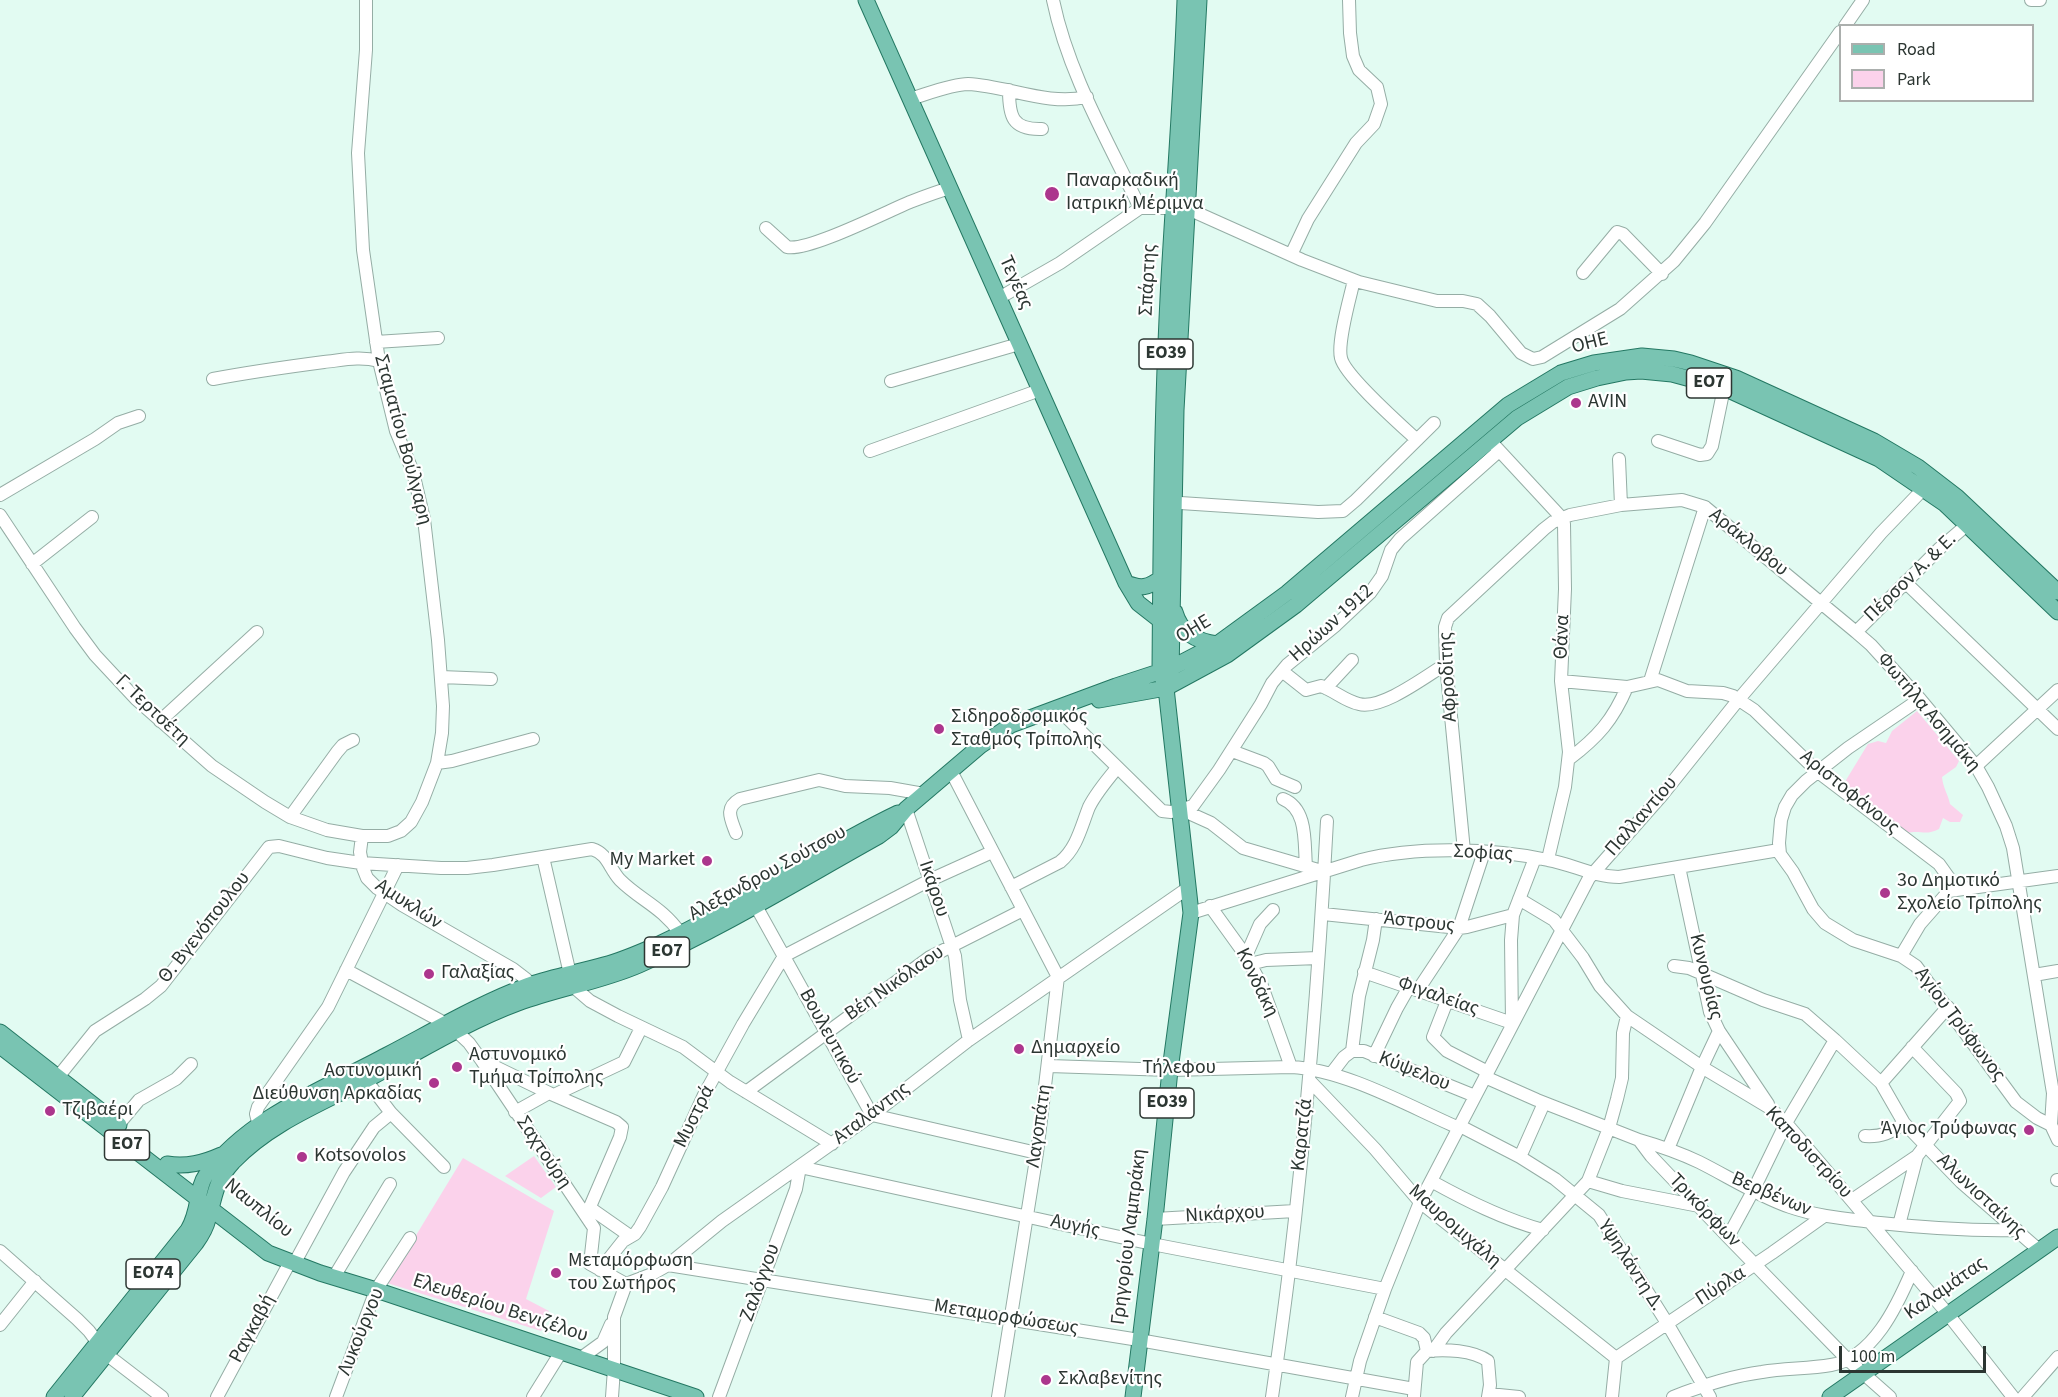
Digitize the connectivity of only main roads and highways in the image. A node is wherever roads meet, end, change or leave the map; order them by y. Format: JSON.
{"nodes":[{"id":1,"x":866,"y":0,"type":"edge"},
{"id":2,"x":1185,"y":0,"type":"edge"},
{"id":3,"x":1199,"y":0,"type":"edge"},
{"id":4,"x":1181,"y":208,"type":"junction"},
{"id":5,"x":1490,"y":441,"type":"junction"},
{"id":6,"x":1928,"y":483,"type":"junction"},
{"id":7,"x":1168,"y":502,"type":"junction"},
{"id":8,"x":1161,"y":578,"type":"junction"},
{"id":9,"x":1126,"y":583,"type":"junction"},
{"id":10,"x":2058,"y":592,"type":"edge"},
{"id":11,"x":1172,"y":603,"type":"junction"},
{"id":12,"x":2058,"y":612,"type":"edge"},
{"id":13,"x":1161,"y":621,"type":"junction"},
{"id":14,"x":1217,"y":644,"type":"junction"},
{"id":15,"x":1166,"y":670,"type":"junction"},
{"id":16,"x":1166,"y":688,"type":"junction"},
{"id":17,"x":1058,"y":709,"type":"junction"},
{"id":18,"x":753,"y":900,"type":"junction"},
{"id":19,"x":572,"y":980,"type":"junction"},
{"id":20,"x":452,"y":1028,"type":"junction"},
{"id":21,"x":0,"y":1032,"type":"edge"},
{"id":22,"x":0,"y":1046,"type":"edge"},
{"id":23,"x":231,"y":1149,"type":"junction"},
{"id":24,"x":168,"y":1164,"type":"junction"},
{"id":25,"x":206,"y":1200,"type":"junction"},
{"id":26,"x":242,"y":1234,"type":"junction"},
{"id":27,"x":2058,"y":1237,"type":"edge"},
{"id":28,"x":196,"y":1243,"type":"junction"},
{"id":29,"x":292,"y":1263,"type":"junction"},
{"id":30,"x":102,"y":1348,"type":"junction"},
{"id":31,"x":54,"y":1397,"type":"edge"},
{"id":32,"x":72,"y":1397,"type":"edge"},
{"id":33,"x":696,"y":1397,"type":"edge"},
{"id":34,"x":1133,"y":1397,"type":"edge"},
{"id":35,"x":1830,"y":1397,"type":"edge"}],
"edges":[{"from":1,"to":9,"type":"main road","name":"Τεγέας"},
{"from":2,"to":4,"type":"main road","name":"Σπάρτης","number":"ΕΟ39"},
{"from":3,"to":4,"type":"main road","name":"Σπάρτης","number":"ΕΟ39"},
{"from":4,"to":7,"type":"main road","name":"Σπάρτης","number":"ΕΟ39"},
{"from":5,"to":6,"type":"main road","name":"ΟΗΕ","number":"ΕΟ7"},
{"from":5,"to":6,"type":"main road","name":"ΟΗΕ","number":"ΕΟ7"},
{"from":5,"to":14,"type":"main road","name":"ΟΗΕ","number":"ΕΟ7"},
{"from":5,"to":16,"type":"main road","name":"ΟΗΕ","number":"ΕΟ7"},
{"from":6,"to":10,"type":"main road","name":"ΟΗΕ","number":"ΕΟ7"},
{"from":6,"to":12,"type":"main road","name":"ΟΗΕ","number":"ΕΟ7"},
{"from":7,"to":8,"type":"main road","name":"Σπάρτης","number":"ΕΟ39"},
{"from":7,"to":11,"type":"main road","name":"Σπάρτης","number":"ΕΟ39"},
{"from":8,"to":9,"type":"main road"},
{"from":8,"to":13,"type":"main road","name":"Σπάρτης","number":"ΕΟ39"},
{"from":9,"to":13,"type":"main road","name":"Τεγέας"},
{"from":11,"to":14,"type":"main road"},
{"from":11,"to":15,"type":"main road","name":"Σπάρτης","number":"ΕΟ39"},
{"from":13,"to":15,"type":"main road","name":"Σπάρτης","number":"ΕΟ39"},
{"from":14,"to":15,"type":"main road","name":"ΟΗΕ","number":"ΕΟ7"},
{"from":15,"to":16,"type":"main road","number":"ΕΟ39"},
{"from":15,"to":17,"type":"main road","name":"Αλεξανδρου Σούτσου","number":"ΕΟ7"},
{"from":16,"to":17,"type":"main road","name":"Αλεξανδρου Σούτσου","number":"ΕΟ7"},
{"from":16,"to":34,"type":"main road","name":"Γρηγορίου Λαμπράκη","number":"ΕΟ39"},
{"from":17,"to":18,"type":"main road","name":"Αλεξανδρου Σούτσου","number":"ΕΟ7"},
{"from":18,"to":19,"type":"main road","name":"Αλεξανδρου Σούτσου","number":"ΕΟ7"},
{"from":18,"to":19,"type":"main road","name":"Αλεξανδρου Σούτσου","number":"ΕΟ7"},
{"from":19,"to":20,"type":"main road","name":"Αλεξανδρου Σούτσου","number":"ΕΟ7"},
{"from":20,"to":23,"type":"main road","name":"Αλεξανδρου Σούτσου","number":"ΕΟ7"},
{"from":20,"to":25,"type":"main road","name":"Αλεξανδρου Σούτσου","number":"ΕΟ7"},
{"from":21,"to":24,"type":"main road","name":"Ναυπλίου","number":"ΕΟ7"},
{"from":22,"to":25,"type":"main road","name":"Ναυπλίου","number":"ΕΟ7"},
{"from":23,"to":24,"type":"main road","number":"ΕΟ7"},
{"from":23,"to":25,"type":"main road","name":"Αλεξανδρου Σούτσου","number":"ΕΟ7"},
{"from":24,"to":25,"type":"main road","name":"Ναυπλίου","number":"ΕΟ7"},
{"from":25,"to":26,"type":"main road","name":"Ναυπλίου"},
{"from":25,"to":28,"type":"main road","number":"ΕΟ74"},
{"from":25,"to":29,"type":"main road","name":"Ναυπλίου"},
{"from":25,"to":30,"type":"main road","number":"ΕΟ74"},
{"from":26,"to":28,"type":"main road"},
{"from":26,"to":29,"type":"main road","name":"Ναυπλίου"},
{"from":27,"to":35,"type":"main road","name":"Καλαμάτας"},
{"from":28,"to":30,"type":"main road","number":"ΕΟ74"},
{"from":29,"to":33,"type":"main road","name":"Ελευθερίου Βενιζέλου"},
{"from":30,"to":31,"type":"main road","number":"ΕΟ74"},
{"from":30,"to":32,"type":"main road","number":"ΕΟ74"}]}
